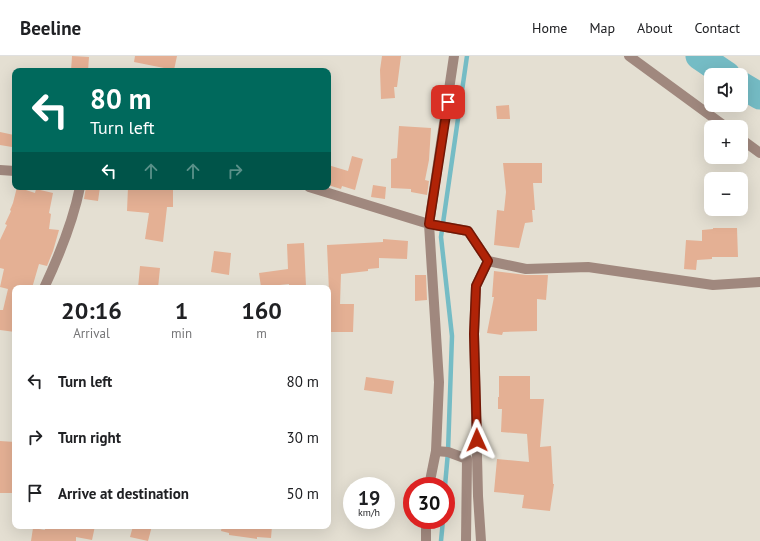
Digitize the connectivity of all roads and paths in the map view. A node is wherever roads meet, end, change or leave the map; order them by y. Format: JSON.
{"nodes":[{"id":1,"x":454,"y":56,"type":"edge"},
{"id":2,"x":629,"y":56,"type":"edge"},
{"id":3,"x":716,"y":120,"type":"edge"},
{"id":4,"x":748,"y":144,"type":"edge"},
{"id":5,"x":760,"y":153,"type":"edge"},
{"id":6,"x":0,"y":170,"type":"edge"},
{"id":7,"x":12,"y":171,"type":"edge"},
{"id":8,"x":79,"y":190,"type":"edge"},
{"id":9,"x":319,"y":190,"type":"edge"},
{"id":10,"x":429,"y":224,"type":"junction"},
{"id":11,"x":488,"y":261,"type":"junction"},
{"id":12,"x":760,"y":282,"type":"edge"},
{"id":13,"x":45,"y":285,"type":"edge"},
{"id":14,"x":436,"y":450,"type":"junction"},
{"id":15,"x":431,"y":477,"type":"edge"},
{"id":16,"x":426,"y":529,"type":"edge"},
{"id":17,"x":426,"y":541,"type":"edge"},
{"id":18,"x":466,"y":541,"type":"edge"},
{"id":19,"x":481,"y":541,"type":"edge"}],
"edges":[{"from":1,"to":10,"type":"street"},
{"from":2,"to":3,"type":"street"},
{"from":4,"to":5,"type":"street"},
{"from":6,"to":7,"type":"street"},
{"from":8,"to":13,"type":"street"},
{"from":9,"to":10,"type":"street"},
{"from":10,"to":11,"type":"street"},
{"from":10,"to":14,"type":"street"},
{"from":11,"to":12,"type":"street"},
{"from":11,"to":19,"type":"street"},
{"from":14,"to":15,"type":"street"},
{"from":14,"to":18,"type":"street"},
{"from":16,"to":17,"type":"street"}]}
